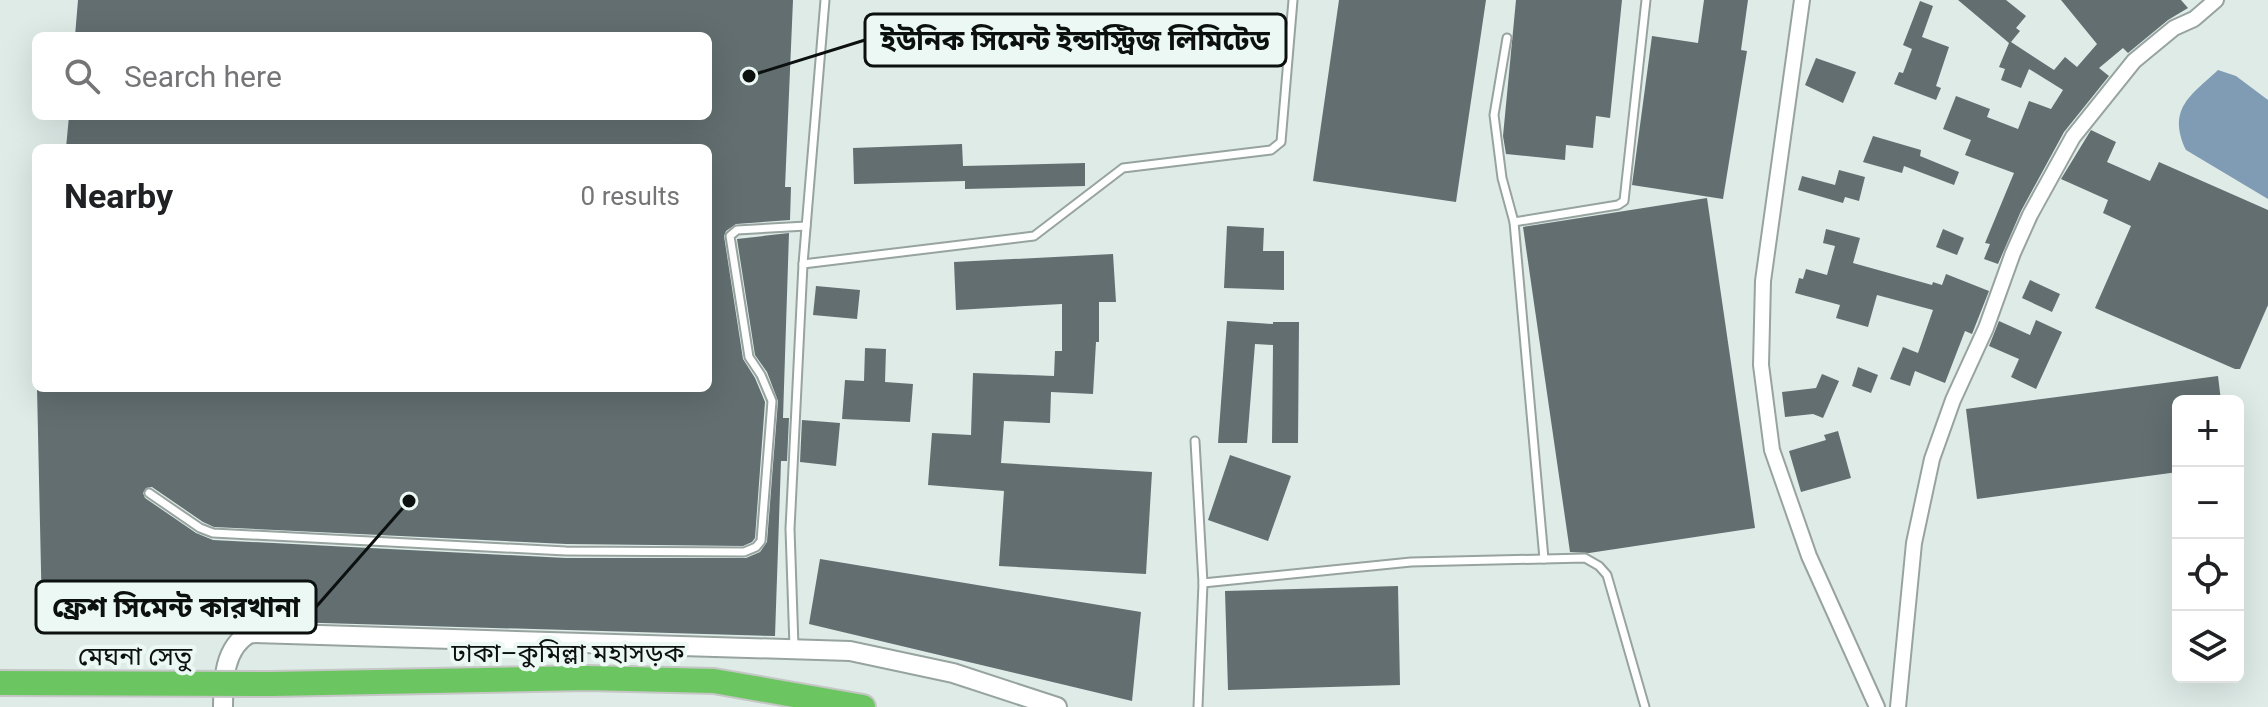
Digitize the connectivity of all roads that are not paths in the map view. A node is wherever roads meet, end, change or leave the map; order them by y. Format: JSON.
{"nodes":[{"id":1,"x":825,"y":0,"type":"edge"},
{"id":2,"x":1293,"y":0,"type":"edge"},
{"id":3,"x":1646,"y":0,"type":"edge"},
{"id":4,"x":1802,"y":0,"type":"edge"},
{"id":5,"x":2216,"y":0,"type":"edge"},
{"id":6,"x":1507,"y":38,"type":"dead end"},
{"id":7,"x":1514,"y":222,"type":"junction"},
{"id":8,"x":806,"y":226,"type":"junction"},
{"id":9,"x":803,"y":264,"type":"junction"},
{"id":10,"x":1195,"y":441,"type":"dead end"},
{"id":11,"x":149,"y":493,"type":"dead end"},
{"id":12,"x":1544,"y":559,"type":"junction"},
{"id":13,"x":1203,"y":583,"type":"junction"},
{"id":14,"x":794,"y":649,"type":"junction"},
{"id":15,"x":0,"y":683,"type":"edge"},
{"id":16,"x":271,"y":684,"type":"joint"},
{"id":17,"x":223,"y":707,"type":"edge"},
{"id":18,"x":863,"y":707,"type":"edge"},
{"id":19,"x":1057,"y":707,"type":"edge"},
{"id":20,"x":1198,"y":707,"type":"edge"},
{"id":21,"x":1645,"y":707,"type":"edge"},
{"id":22,"x":1877,"y":707,"type":"edge"},
{"id":23,"x":1898,"y":707,"type":"edge"}],
"edges":[{"from":1,"to":8,"type":"lane"},
{"from":2,"to":9,"type":"lane"},
{"from":3,"to":7,"type":"lane"},
{"from":4,"to":22,"type":"street"},
{"from":5,"to":23,"type":"street"},
{"from":6,"to":7,"type":"lane"},
{"from":7,"to":12,"type":"lane"},
{"from":8,"to":9,"type":"lane"},
{"from":8,"to":11,"type":"lane"},
{"from":9,"to":14,"type":"lane"},
{"from":10,"to":13,"type":"lane"},
{"from":12,"to":13,"type":"lane"},
{"from":12,"to":21,"type":"lane"},
{"from":13,"to":20,"type":"lane"},
{"from":14,"to":17,"type":"street"},
{"from":14,"to":19,"type":"street"},
{"from":15,"to":16,"type":"highway","name":"মেঘনা সেতু","bridge":true},
{"from":16,"to":18,"type":"highway","name":"ঢাকা–কুমিল্লা মহাসড়ক"}]}
